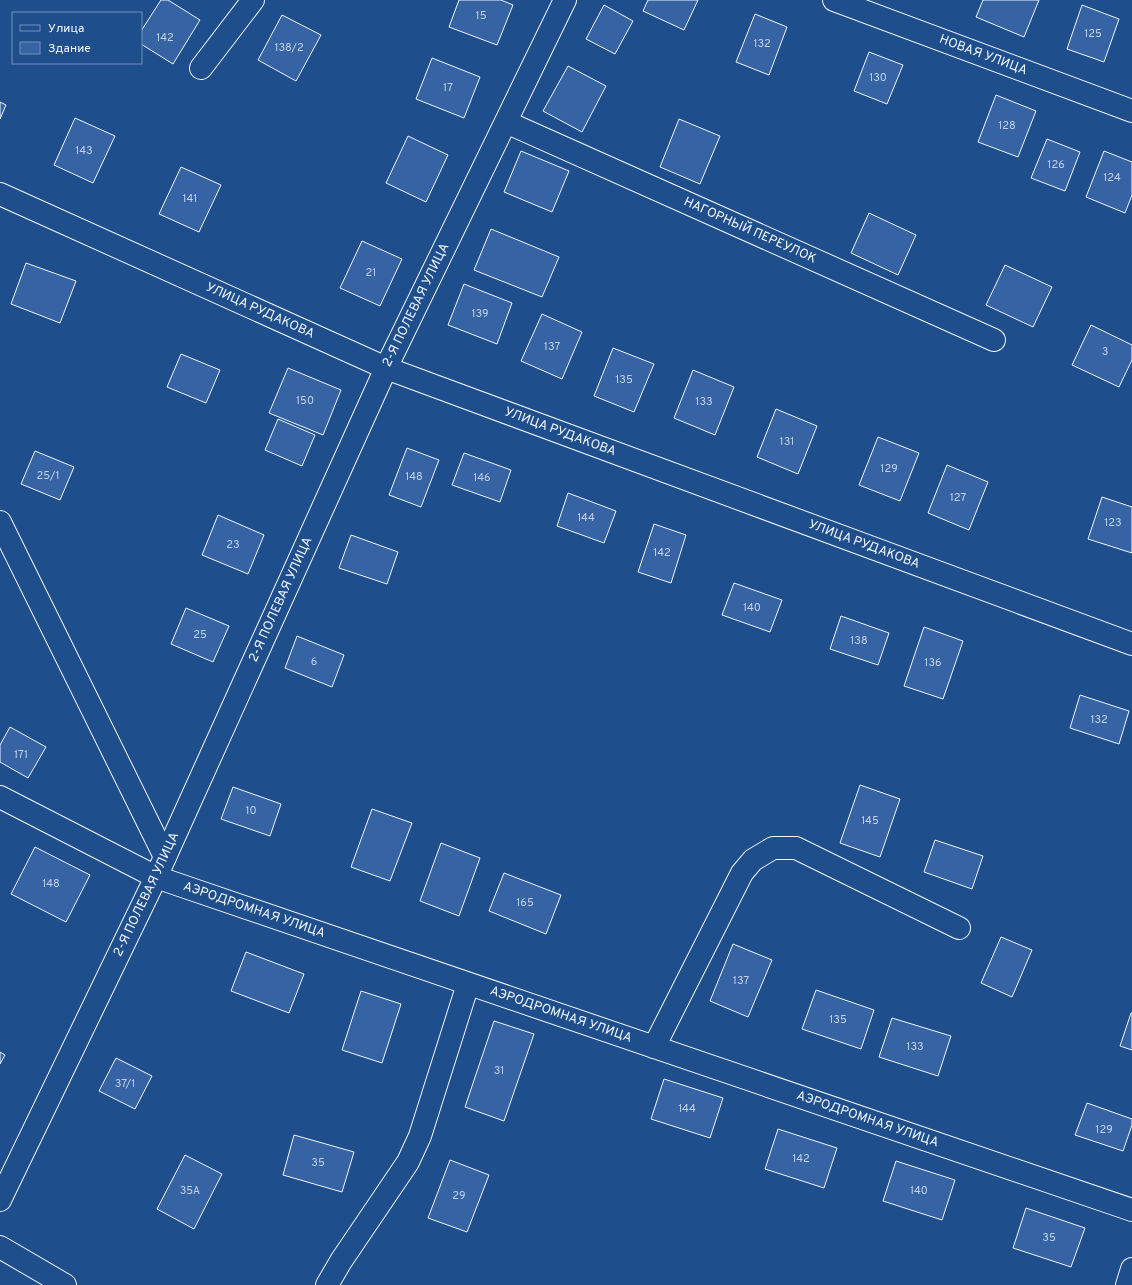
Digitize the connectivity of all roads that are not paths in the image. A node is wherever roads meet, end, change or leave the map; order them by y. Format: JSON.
{"nodes":[{"id":1,"x":253,"y":0,"type":"edge"},
{"id":2,"x":565,"y":0,"type":"edge"},
{"id":3,"x":834,"y":0,"type":"edge"},
{"id":4,"x":201,"y":68,"type":"dead end"},
{"id":5,"x":1132,"y":111,"type":"edge"},
{"id":6,"x":506,"y":122,"type":"junction"},
{"id":7,"x":0,"y":194,"type":"edge"},
{"id":8,"x":994,"y":340,"type":"dead end"},
{"id":9,"x":386,"y":368,"type":"junction"},
{"id":10,"x":0,"y":522,"type":"edge"},
{"id":11,"x":1132,"y":644,"type":"edge"},
{"id":12,"x":0,"y":797,"type":"edge"},
{"id":13,"x":165,"y":856,"type":"junction"},
{"id":14,"x":156,"y":877,"type":"junction"},
{"id":15,"x":959,"y":928,"type":"dead end"},
{"id":16,"x":468,"y":984,"type":"junction"},
{"id":17,"x":654,"y":1047,"type":"junction"},
{"id":18,"x":0,"y":1200,"type":"edge"},
{"id":19,"x":1132,"y":1210,"type":"edge"},
{"id":20,"x":0,"y":1247,"type":"edge"},
{"id":21,"x":1132,"y":1268,"type":"edge"},
{"id":22,"x":64,"y":1285,"type":"edge"},
{"id":23,"x":327,"y":1285,"type":"edge"},
{"id":24,"x":1127,"y":1285,"type":"edge"}],
"edges":[{"from":1,"to":4,"type":"street"},
{"from":2,"to":6,"type":"street","name":"2-Я ПОЛЕВАЯ УЛИЦА"},
{"from":3,"to":5,"type":"street","name":"НОВАЯ УЛИЦА"},
{"from":6,"to":8,"type":"street","name":"НАГОРНЫЙ ПЕРЕУЛОК"},
{"from":6,"to":9,"type":"street","name":"2-Я ПОЛЕВАЯ УЛИЦА"},
{"from":7,"to":9,"type":"street","name":"УЛИЦА РУДАКОВА"},
{"from":9,"to":11,"type":"street","name":"УЛИЦА РУДАКОВА"},
{"from":9,"to":13,"type":"street","name":"2-Я ПОЛЕВАЯ УЛИЦА"},
{"from":10,"to":13,"type":"street"},
{"from":12,"to":14,"type":"street","name":"АЭРОДРОМНАЯ УЛИЦА"},
{"from":13,"to":14,"type":"street","name":"2-Я ПОЛЕВАЯ УЛИЦА"},
{"from":14,"to":16,"type":"street","name":"АЭРОДРОМНАЯ УЛИЦА"},
{"from":14,"to":18,"type":"street","name":"2-Я ПОЛЕВАЯ УЛИЦА"},
{"from":15,"to":17,"type":"street"},
{"from":16,"to":17,"type":"street","name":"АЭРОДРОМНАЯ УЛИЦА"},
{"from":16,"to":23,"type":"street"},
{"from":17,"to":19,"type":"street","name":"АЭРОДРОМНАЯ УЛИЦА"},
{"from":20,"to":22,"type":"street"},
{"from":21,"to":24,"type":"street"}]}
